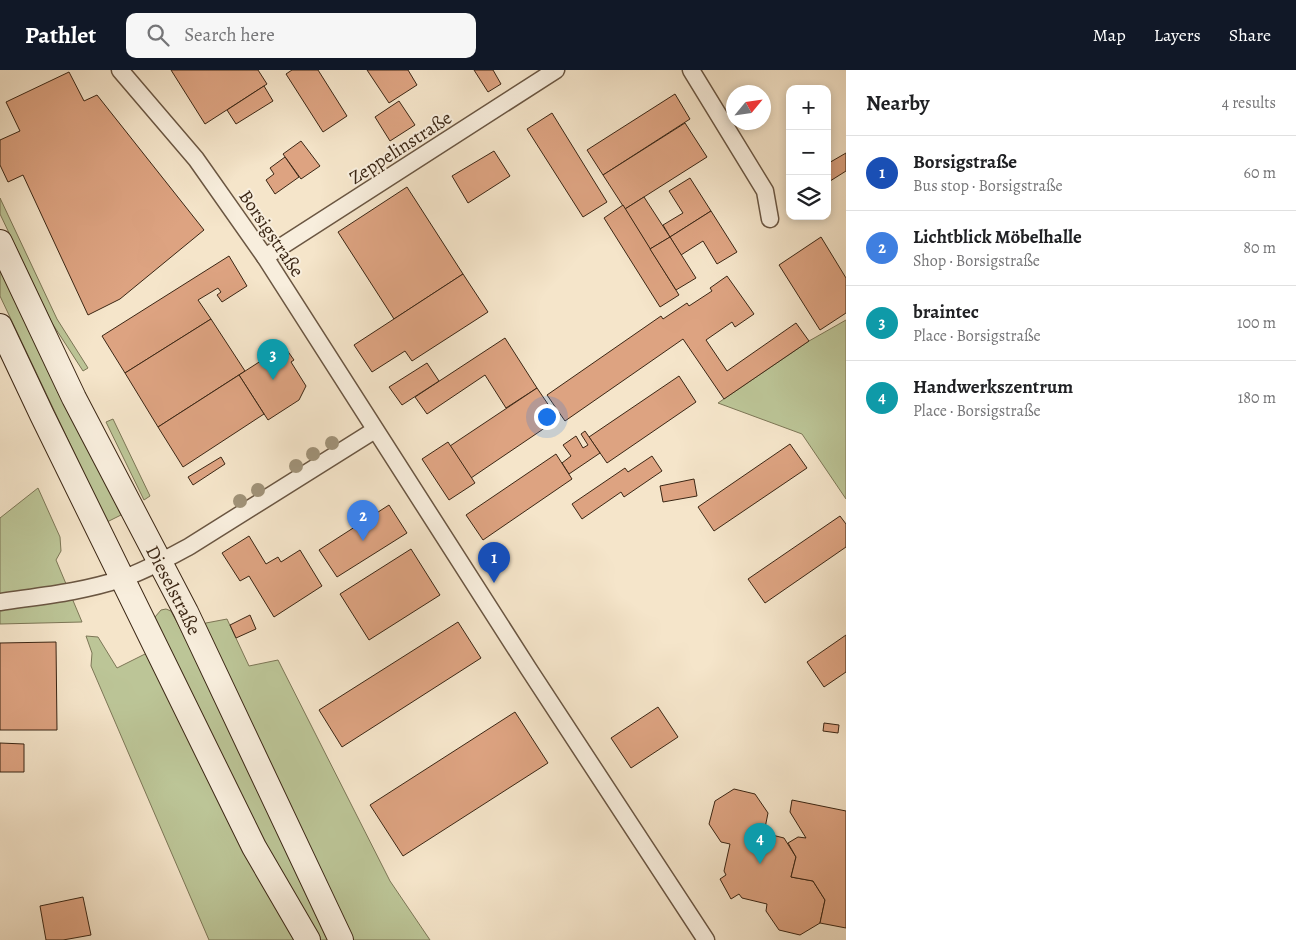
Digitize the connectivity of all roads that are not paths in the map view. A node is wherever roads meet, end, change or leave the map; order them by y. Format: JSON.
{"nodes":[{"id":1,"x":120,"y":70,"type":"edge"},
{"id":2,"x":556,"y":70,"type":"edge"},
{"id":3,"x":691,"y":70,"type":"edge"},
{"id":4,"x":770,"y":219,"type":"dead end"},
{"id":5,"x":0,"y":242,"type":"edge"},
{"id":6,"x":265,"y":257,"type":"junction"},
{"id":7,"x":0,"y":326,"type":"edge"},
{"id":8,"x":375,"y":430,"type":"junction"},
{"id":9,"x":159,"y":562,"type":"junction"},
{"id":10,"x":122,"y":578,"type":"junction"},
{"id":11,"x":0,"y":602,"type":"edge"},
{"id":12,"x":308,"y":940,"type":"edge"},
{"id":13,"x":341,"y":940,"type":"edge"},
{"id":14,"x":706,"y":940,"type":"edge"}],
"edges":[{"from":1,"to":6,"type":"street","name":"Borsigstraße"},
{"from":2,"to":6,"type":"street","name":"Zeppelinstraße"},
{"from":3,"to":4,"type":"street"},
{"from":5,"to":9,"type":"main road","name":"Dieselstraße"},
{"from":6,"to":8,"type":"street","name":"Borsigstraße"},
{"from":7,"to":10,"type":"main road"},
{"from":8,"to":9,"type":"street"},
{"from":8,"to":14,"type":"street","name":"Borsigstraße"},
{"from":9,"to":10,"type":"street"},
{"from":9,"to":13,"type":"main road","name":"Dieselstraße"},
{"from":10,"to":11,"type":"street"},
{"from":10,"to":12,"type":"main road"}]}
